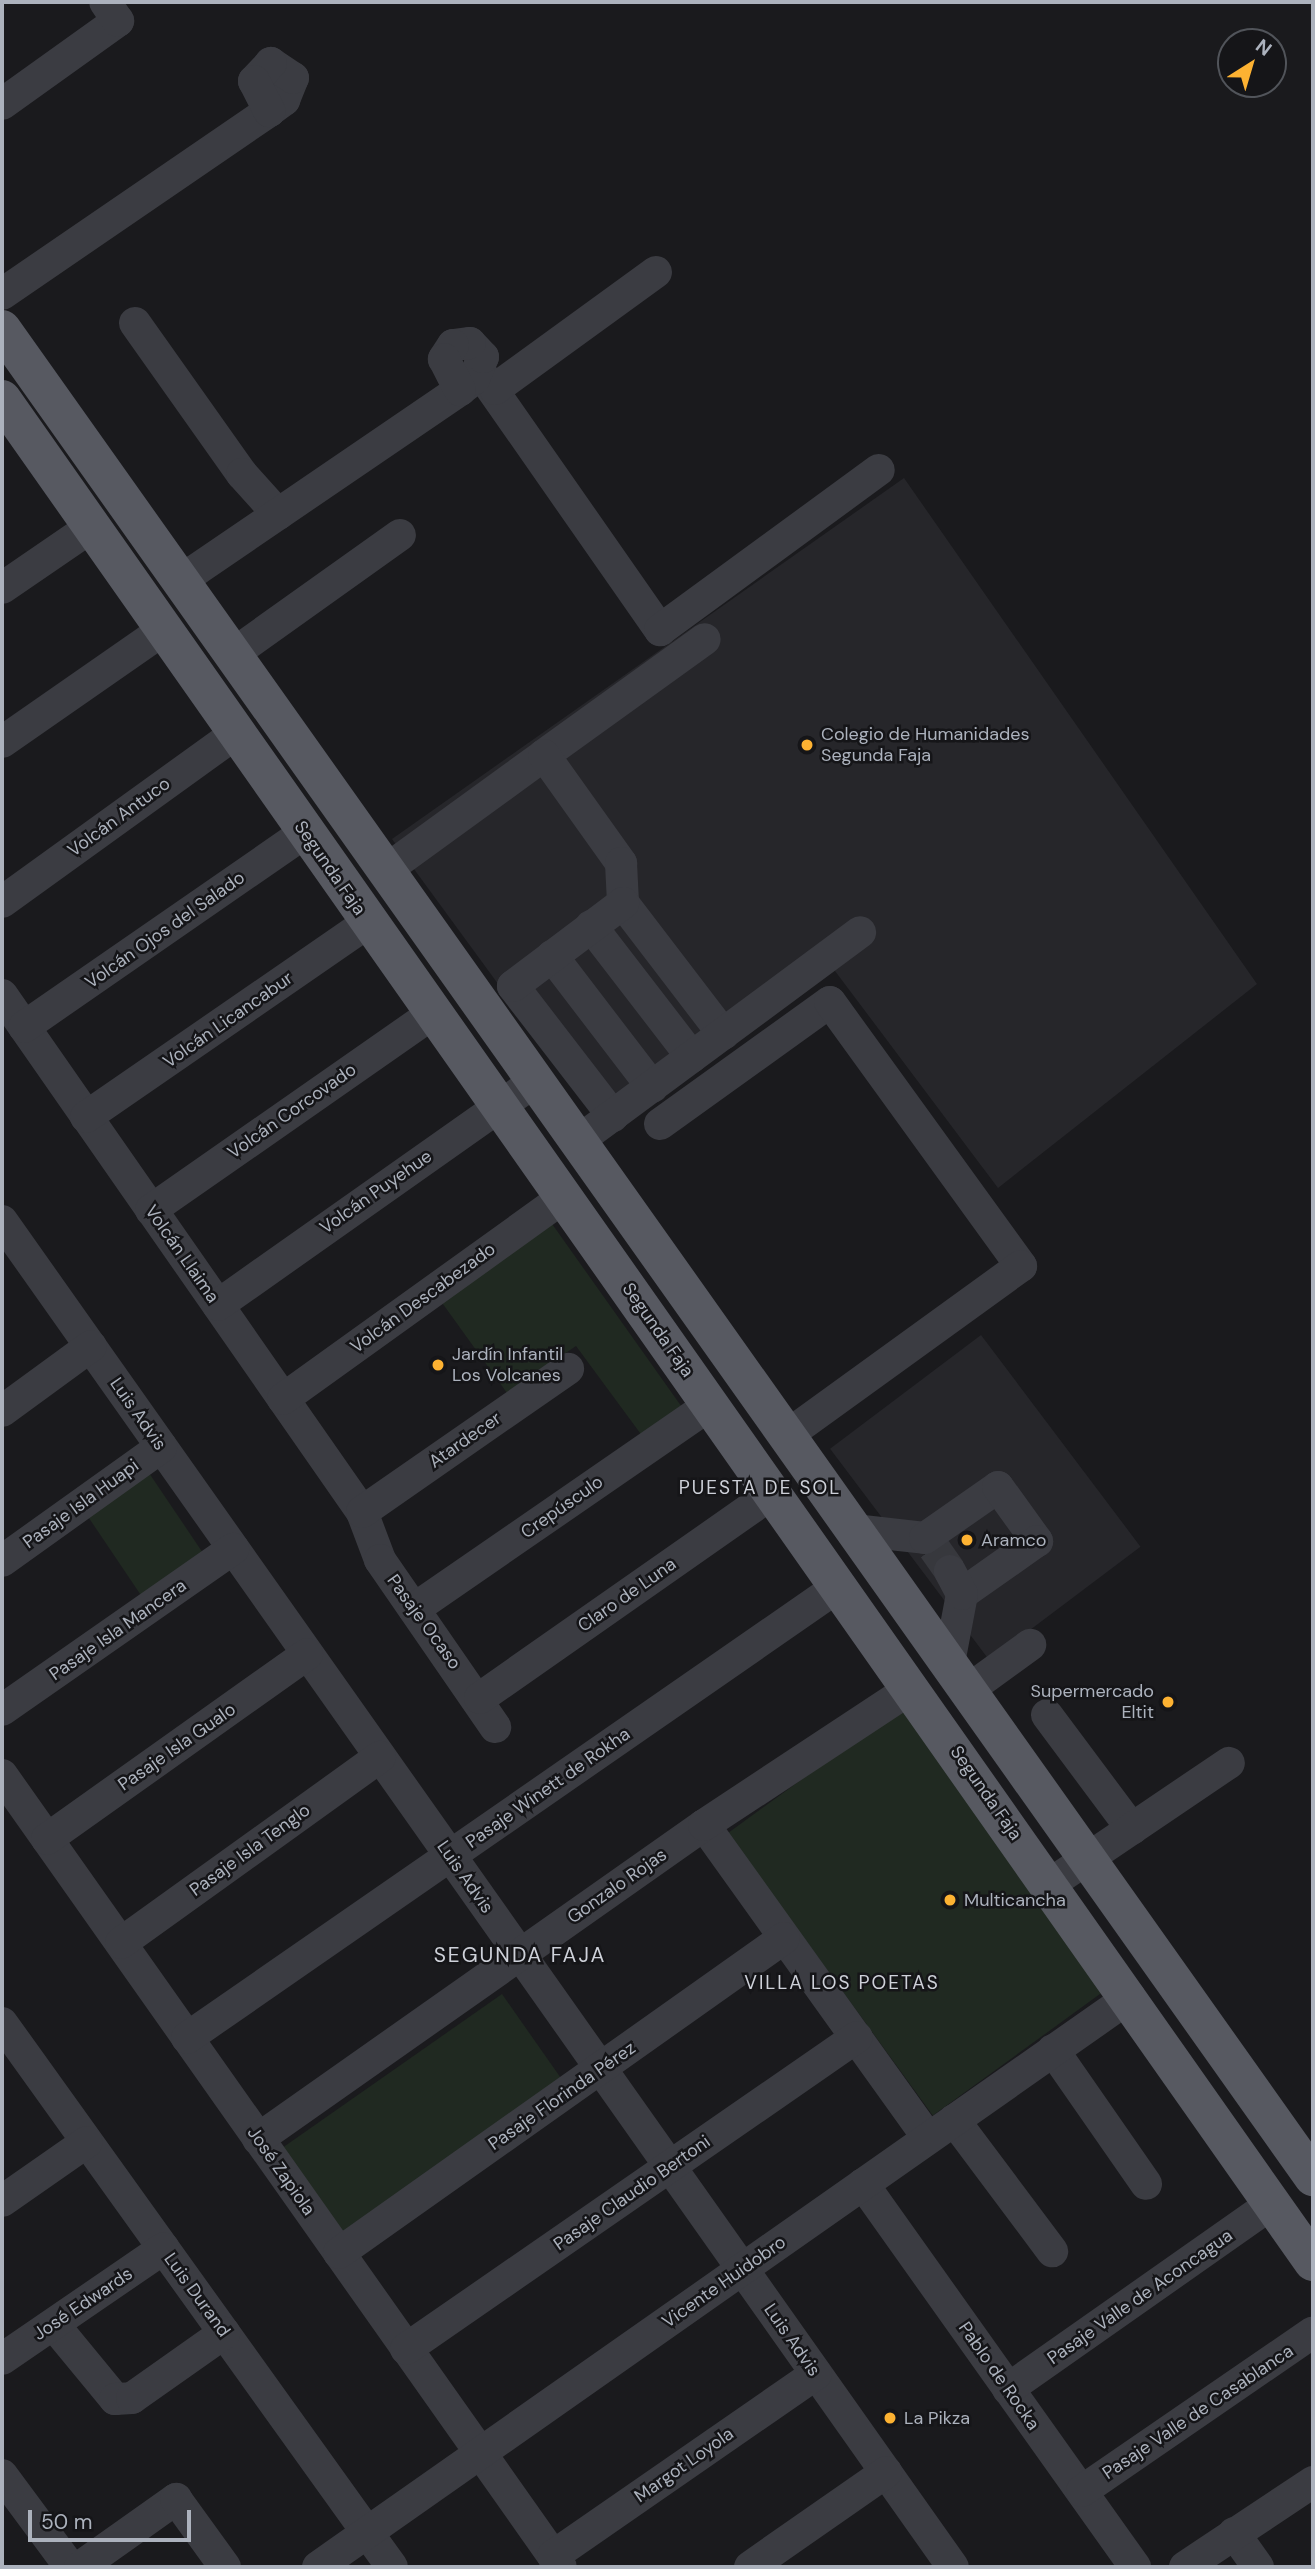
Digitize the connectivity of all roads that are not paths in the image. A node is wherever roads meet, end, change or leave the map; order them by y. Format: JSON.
{"nodes":[{"id":1,"x":105,"y":2,"type":"edge"},
{"id":2,"x":2,"y":104,"type":"edge"},
{"id":3,"x":269,"y":111,"type":"dead end"},
{"id":4,"x":656,"y":272,"type":"dead end"},
{"id":5,"x":2,"y":294,"type":"edge"},
{"id":6,"x":135,"y":323,"type":"dead end"},
{"id":7,"x":2,"y":329,"type":"edge"},
{"id":8,"x":478,"y":384,"type":"junction"},
{"id":9,"x":8,"y":420,"type":"edge"},
{"id":10,"x":879,"y":470,"type":"dead end"},
{"id":11,"x":278,"y":514,"type":"junction"},
{"id":12,"x":91,"y":527,"type":"junction"},
{"id":13,"x":400,"y":535,"type":"dead end"},
{"id":14,"x":181,"y":581,"type":"junction"},
{"id":15,"x":2,"y":588,"type":"edge"},
{"id":16,"x":163,"y":630,"type":"junction"},
{"id":17,"x":705,"y":639,"type":"dead end"},
{"id":18,"x":233,"y":654,"type":"junction"},
{"id":19,"x":236,"y":733,"type":"junction"},
{"id":20,"x":2,"y":742,"type":"edge"},
{"id":21,"x":544,"y":755,"type":"junction"},
{"id":22,"x":306,"y":832,"type":"junction"},
{"id":23,"x":386,"y":870,"type":"junction"},
{"id":24,"x":2,"y":902,"type":"edge"},
{"id":25,"x":623,"y":903,"type":"junction"},
{"id":26,"x":369,"y":922,"type":"junction"},
{"id":27,"x":592,"y":926,"type":"junction"},
{"id":28,"x":860,"y":932,"type":"dead end"},
{"id":29,"x":552,"y":956,"type":"junction"},
{"id":30,"x":2,"y":995,"type":"edge"},
{"id":31,"x":433,"y":1013,"type":"junction"},
{"id":32,"x":24,"y":1027,"type":"junction"},
{"id":33,"x":723,"y":1034,"type":"junction"},
{"id":34,"x":692,"y":1058,"type":"junction"},
{"id":35,"x":536,"y":1081,"type":"junction"},
{"id":36,"x":652,"y":1087,"type":"junction"},
{"id":37,"x":499,"y":1106,"type":"junction"},
{"id":38,"x":613,"y":1116,"type":"junction"},
{"id":39,"x":86,"y":1117,"type":"junction"},
{"id":40,"x":660,"y":1124,"type":"dead end"},
{"id":41,"x":579,"y":1141,"type":"junction"},
{"id":42,"x":564,"y":1197,"type":"junction"},
{"id":43,"x":151,"y":1210,"type":"junction"},
{"id":44,"x":2,"y":1221,"type":"edge"},
{"id":45,"x":12,"y":1257,"type":"edge"},
{"id":46,"x":218,"y":1305,"type":"junction"},
{"id":47,"x":91,"y":1346,"type":"junction"},
{"id":48,"x":568,"y":1369,"type":"dead end"},
{"id":49,"x":283,"y":1399,"type":"junction"},
{"id":50,"x":711,"y":1405,"type":"junction"},
{"id":51,"x":2,"y":1411,"type":"edge"},
{"id":52,"x":801,"y":1424,"type":"dead end"},
{"id":53,"x":161,"y":1447,"type":"junction"},
{"id":54,"x":773,"y":1493,"type":"junction"},
{"id":55,"x":362,"y":1512,"type":"junction"},
{"id":56,"x":854,"y":1530,"type":"junction"},
{"id":57,"x":233,"y":1549,"type":"junction"},
{"id":58,"x":2,"y":1561,"type":"edge"},
{"id":59,"x":839,"y":1586,"type":"junction"},
{"id":60,"x":414,"y":1609,"type":"junction"},
{"id":61,"x":1030,"y":1645,"type":"dead end"},
{"id":62,"x":307,"y":1654,"type":"junction"},
{"id":63,"x":958,"y":1676,"type":"junction"},
{"id":64,"x":912,"y":1688,"type":"junction"},
{"id":65,"x":480,"y":1698,"type":"junction"},
{"id":66,"x":2,"y":1710,"type":"edge"},
{"id":67,"x":1046,"y":1716,"type":"dead end"},
{"id":68,"x":495,"y":1727,"type":"dead end"},
{"id":69,"x":380,"y":1757,"type":"junction"},
{"id":70,"x":1229,"y":1763,"type":"dead end"},
{"id":71,"x":2,"y":1775,"type":"edge"},
{"id":72,"x":704,"y":1825,"type":"junction"},
{"id":73,"x":1132,"y":1829,"type":"junction"},
{"id":74,"x":47,"y":1839,"type":"junction"},
{"id":75,"x":450,"y":1856,"type":"junction"},
{"id":76,"x":1088,"y":1859,"type":"junction"},
{"id":77,"x":1050,"y":1884,"type":"junction"},
{"id":78,"x":785,"y":1938,"type":"junction"},
{"id":79,"x":121,"y":1943,"type":"junction"},
{"id":80,"x":520,"y":1955,"type":"junction"},
{"id":81,"x":1130,"y":1997,"type":"junction"},
{"id":82,"x":5,"y":2034,"type":"edge"},
{"id":83,"x":857,"y":2037,"type":"junction"},
{"id":84,"x":187,"y":2038,"type":"junction"},
{"id":85,"x":1053,"y":2050,"type":"junction"},
{"id":86,"x":600,"y":2068,"type":"junction"},
{"id":87,"x":954,"y":2120,"type":"junction"},
{"id":88,"x":928,"y":2138,"type":"junction"},
{"id":89,"x":258,"y":2139,"type":"junction"},
{"id":90,"x":87,"y":2142,"type":"junction"},
{"id":91,"x":670,"y":2167,"type":"junction"},
{"id":92,"x":1313,"y":2177,"type":"edge"},
{"id":93,"x":1146,"y":2183,"type":"dead end"},
{"id":94,"x":863,"y":2184,"type":"junction"},
{"id":95,"x":2,"y":2201,"type":"edge"},
{"id":96,"x":1271,"y":2204,"type":"junction"},
{"id":97,"x":164,"y":2248,"type":"junction"},
{"id":98,"x":1052,"y":2251,"type":"dead end"},
{"id":99,"x":339,"y":2253,"type":"junction"},
{"id":100,"x":1313,"y":2262,"type":"edge"},
{"id":101,"x":742,"y":2269,"type":"junction"},
{"id":102,"x":54,"y":2325,"type":"junction"},
{"id":103,"x":1313,"y":2332,"type":"edge"},
{"id":104,"x":224,"y":2333,"type":"junction"},
{"id":105,"x":407,"y":2349,"type":"junction"},
{"id":106,"x":2,"y":2359,"type":"edge"},
{"id":107,"x":816,"y":2374,"type":"junction"},
{"id":108,"x":1008,"y":2389,"type":"junction"},
{"id":109,"x":480,"y":2453,"type":"junction"},
{"id":110,"x":886,"y":2472,"type":"junction"},
{"id":111,"x":2,"y":2475,"type":"edge"},
{"id":112,"x":1313,"y":2482,"type":"edge"},
{"id":113,"x":1082,"y":2491,"type":"junction"},
{"id":114,"x":367,"y":2532,"type":"junction"},
{"id":115,"x":1234,"y":2533,"type":"junction"},
{"id":116,"x":557,"y":2562,"type":"edge"},
{"id":117,"x":69,"y":2567,"type":"edge"},
{"id":118,"x":80,"y":2567,"type":"edge"},
{"id":119,"x":225,"y":2567,"type":"edge"},
{"id":120,"x":318,"y":2567,"type":"edge"},
{"id":121,"x":392,"y":2567,"type":"edge"},
{"id":122,"x":750,"y":2567,"type":"edge"},
{"id":123,"x":953,"y":2567,"type":"edge"},
{"id":124,"x":1135,"y":2567,"type":"edge"},
{"id":125,"x":1185,"y":2567,"type":"edge"},
{"id":126,"x":1258,"y":2567,"type":"edge"}],
"edges":[{"from":1,"to":2,"type":"street"},
{"from":3,"to":5,"type":"street"},
{"from":4,"to":8,"type":"street"},
{"from":6,"to":11,"type":"street"},
{"from":7,"to":14,"type":"main road"},
{"from":8,"to":10,"type":"street"},
{"from":8,"to":11,"type":"street"},
{"from":9,"to":12,"type":"main road","name":"Segunda Faja"},
{"from":11,"to":14,"type":"street"},
{"from":12,"to":15,"type":"street"},
{"from":12,"to":16,"type":"main road","name":"Segunda Faja"},
{"from":13,"to":18,"type":"street"},
{"from":14,"to":18,"type":"main road"},
{"from":16,"to":19,"type":"main road","name":"Segunda Faja"},
{"from":16,"to":20,"type":"street"},
{"from":17,"to":21,"type":"street"},
{"from":18,"to":23,"type":"main road"},
{"from":19,"to":22,"type":"main road","name":"Segunda Faja"},
{"from":19,"to":24,"type":"street","name":"Volcán Antuco"},
{"from":21,"to":23,"type":"street"},
{"from":21,"to":25,"type":"street"},
{"from":22,"to":26,"type":"main road","name":"Segunda Faja"},
{"from":22,"to":32,"type":"street","name":"Volcán Ojos del Salado"},
{"from":23,"to":35,"type":"main road"},
{"from":25,"to":27,"type":"street"},
{"from":25,"to":33,"type":"street"},
{"from":26,"to":31,"type":"main road","name":"Segunda Faja"},
{"from":26,"to":39,"type":"street","name":"Volcán Licancabur"},
{"from":27,"to":29,"type":"street"},
{"from":27,"to":34,"type":"street"},
{"from":28,"to":33,"type":"street"},
{"from":29,"to":36,"type":"street"},
{"from":29,"to":38,"type":"street"},
{"from":30,"to":32,"type":"street","name":"Volcán Llaima"},
{"from":31,"to":37,"type":"main road","name":"Segunda Faja"},
{"from":31,"to":43,"type":"street","name":"Volcán Corcovado"},
{"from":32,"to":39,"type":"street","name":"Volcán Llaima"},
{"from":33,"to":34,"type":"street"},
{"from":34,"to":36,"type":"street"},
{"from":35,"to":37,"type":"street","name":"Volcán Puyehue"},
{"from":35,"to":41,"type":"main road"},
{"from":36,"to":38,"type":"street"},
{"from":37,"to":42,"type":"main road","name":"Segunda Faja"},
{"from":37,"to":46,"type":"street","name":"Volcán Puyehue"},
{"from":38,"to":41,"type":"street"},
{"from":39,"to":43,"type":"street","name":"Volcán Llaima"},
{"from":40,"to":52,"type":"street"},
{"from":41,"to":56,"type":"main road"},
{"from":42,"to":49,"type":"street","name":"Volcán Descabezado"},
{"from":42,"to":50,"type":"main road","name":"Segunda Faja"},
{"from":43,"to":46,"type":"street","name":"Volcán Llaima"},
{"from":44,"to":45,"type":"street","name":"Luis Advis"},
{"from":45,"to":47,"type":"street","name":"Luis Advis"},
{"from":46,"to":49,"type":"street","name":"Volcán Llaima"},
{"from":47,"to":51,"type":"street"},
{"from":47,"to":53,"type":"street","name":"Luis Advis"},
{"from":48,"to":55,"type":"street","name":"Atardecer"},
{"from":49,"to":55,"type":"street","name":"Volcán Llaima"},
{"from":50,"to":54,"type":"main road","name":"Segunda Faja"},
{"from":50,"to":60,"type":"street","name":"Crepúsculo"},
{"from":53,"to":57,"type":"street","name":"Luis Advis"},
{"from":53,"to":58,"type":"street","name":"Pasaje Isla Huapi"},
{"from":54,"to":59,"type":"main road","name":"Segunda Faja"},
{"from":54,"to":65,"type":"street","name":"Claro de Luna"},
{"from":55,"to":60,"type":"street","name":"Pasaje Ocaso"},
{"from":56,"to":63,"type":"main road"},
{"from":56,"to":63,"type":"street"},
{"from":57,"to":62,"type":"street","name":"Luis Advis"},
{"from":57,"to":66,"type":"street","name":"Pasaje Isla Mancera"},
{"from":59,"to":64,"type":"main road","name":"Segunda Faja"},
{"from":59,"to":75,"type":"street","name":"Pasaje Winett de Rokha"},
{"from":60,"to":65,"type":"street","name":"Pasaje Ocaso"},
{"from":61,"to":63,"type":"street"},
{"from":62,"to":69,"type":"street","name":"Luis Advis"},
{"from":62,"to":74,"type":"street","name":"Pasaje Isla Gualo"},
{"from":63,"to":76,"type":"main road"},
{"from":64,"to":72,"type":"street","name":"Gonzalo Rojas"},
{"from":64,"to":77,"type":"main road","name":"Segunda Faja"},
{"from":65,"to":68,"type":"street","name":"Pasaje Ocaso"},
{"from":67,"to":73,"type":"street"},
{"from":69,"to":75,"type":"street","name":"Luis Advis"},
{"from":69,"to":79,"type":"street","name":"Pasaje Isla Tenglo"},
{"from":70,"to":73,"type":"street"},
{"from":71,"to":74,"type":"street","name":"José Zapiola"},
{"from":72,"to":78,"type":"street"},
{"from":72,"to":80,"type":"street","name":"Gonzalo Rojas"},
{"from":73,"to":76,"type":"street"},
{"from":74,"to":79,"type":"street","name":"José Zapiola"},
{"from":75,"to":80,"type":"street","name":"Luis Advis"},
{"from":75,"to":84,"type":"street","name":"Pasaje Winett de Rokha"},
{"from":76,"to":77,"type":"street"},
{"from":76,"to":92,"type":"main road"},
{"from":77,"to":81,"type":"main road","name":"Segunda Faja"},
{"from":78,"to":83,"type":"street"},
{"from":78,"to":86,"type":"street","name":"Pasaje Florinda Pérez"},
{"from":79,"to":84,"type":"street","name":"José Zapiola"},
{"from":80,"to":86,"type":"street","name":"Luis Advis"},
{"from":80,"to":89,"type":"street","name":"Gonzalo Rojas"},
{"from":81,"to":85,"type":"street","name":"Vicente Huidobro"},
{"from":81,"to":96,"type":"main road","name":"Segunda Faja"},
{"from":82,"to":90,"type":"street","name":"Luis Durand"},
{"from":83,"to":88,"type":"street"},
{"from":83,"to":91,"type":"street","name":"Pasaje Claudio Bertoni"},
{"from":84,"to":89,"type":"street","name":"José Zapiola"},
{"from":85,"to":87,"type":"street","name":"Vicente Huidobro"},
{"from":85,"to":93,"type":"street"},
{"from":86,"to":91,"type":"street","name":"Luis Advis"},
{"from":86,"to":99,"type":"street","name":"Pasaje Florinda Pérez"},
{"from":87,"to":88,"type":"street","name":"Vicente Huidobro"},
{"from":87,"to":98,"type":"street"},
{"from":88,"to":94,"type":"street","name":"Vicente Huidobro"},
{"from":89,"to":99,"type":"street","name":"José Zapiola"},
{"from":90,"to":95,"type":"street"},
{"from":90,"to":97,"type":"street","name":"Luis Durand"},
{"from":91,"to":101,"type":"street","name":"Luis Advis"},
{"from":91,"to":105,"type":"street","name":"Pasaje Claudio Bertoni"},
{"from":94,"to":101,"type":"street","name":"Vicente Huidobro"},
{"from":94,"to":108,"type":"street","name":"Pablo de Rocka"},
{"from":96,"to":100,"type":"main road","name":"Segunda Faja"},
{"from":96,"to":108,"type":"street","name":"Pasaje Valle de Aconcagua"},
{"from":97,"to":102,"type":"street","name":"José Edwards"},
{"from":97,"to":104,"type":"street","name":"Luis Durand"},
{"from":99,"to":105,"type":"street","name":"José Zapiola"},
{"from":101,"to":107,"type":"street","name":"Luis Advis"},
{"from":101,"to":109,"type":"street","name":"Vicente Huidobro"},
{"from":102,"to":104,"type":"street"},
{"from":102,"to":106,"type":"street","name":"José Edwards"},
{"from":103,"to":113,"type":"street","name":"Pasaje Valle de Casablanca"},
{"from":104,"to":114,"type":"street","name":"Luis Durand"},
{"from":105,"to":109,"type":"street","name":"José Zapiola"},
{"from":107,"to":110,"type":"street","name":"Luis Advis"},
{"from":107,"to":116,"type":"street","name":"Margot Loyola"},
{"from":108,"to":113,"type":"street","name":"Pablo de Rocka"},
{"from":109,"to":114,"type":"street","name":"Vicente Huidobro"},
{"from":109,"to":116,"type":"street","name":"José Zapiola"},
{"from":110,"to":122,"type":"street"},
{"from":110,"to":123,"type":"street","name":"Luis Advis"},
{"from":111,"to":117,"type":"street"},
{"from":112,"to":115,"type":"street"},
{"from":113,"to":124,"type":"street","name":"Pablo de Rocka"},
{"from":114,"to":120,"type":"street","name":"Vicente Huidobro"},
{"from":114,"to":121,"type":"street","name":"Luis Durand"},
{"from":115,"to":125,"type":"street"},
{"from":115,"to":126,"type":"street"},
{"from":118,"to":119,"type":"street"}]}
